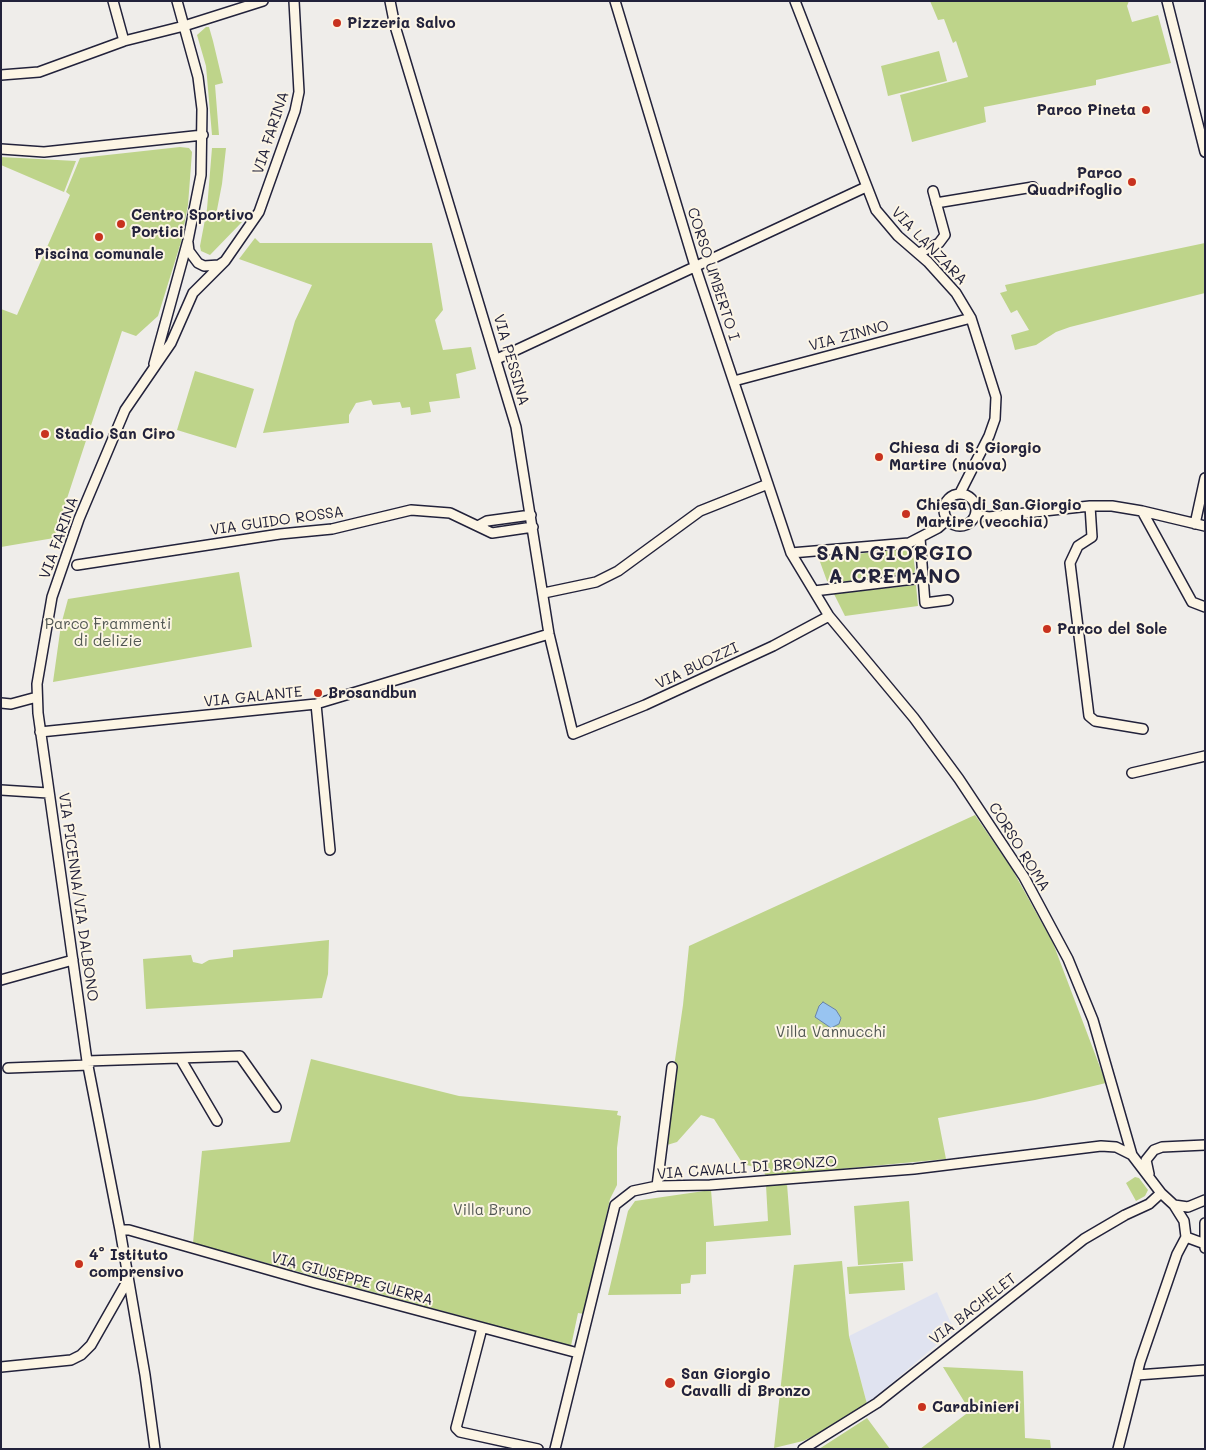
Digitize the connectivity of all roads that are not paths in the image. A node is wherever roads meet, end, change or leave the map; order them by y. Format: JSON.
{"nodes":[{"id":1,"x":113,"y":1,"type":"edge"},
{"id":2,"x":177,"y":1,"type":"edge"},
{"id":3,"x":263,"y":1,"type":"edge"},
{"id":4,"x":294,"y":1,"type":"edge"},
{"id":5,"x":390,"y":1,"type":"edge"},
{"id":6,"x":614,"y":1,"type":"edge"},
{"id":7,"x":795,"y":1,"type":"edge"},
{"id":8,"x":1167,"y":1,"type":"edge"},
{"id":9,"x":184,"y":26,"type":"junction"},
{"id":10,"x":124,"y":41,"type":"junction"},
{"id":11,"x":1,"y":75,"type":"edge"},
{"id":12,"x":1201,"y":118,"type":"edge"},
{"id":13,"x":203,"y":135,"type":"junction"},
{"id":14,"x":1203,"y":138,"type":"edge"},
{"id":15,"x":1,"y":149,"type":"edge"},
{"id":16,"x":1205,"y":152,"type":"edge"},
{"id":17,"x":866,"y":187,"type":"junction"},
{"id":18,"x":1033,"y":187,"type":"dead end"},
{"id":19,"x":933,"y":191,"type":"dead end"},
{"id":20,"x":936,"y":203,"type":"junction"},
{"id":21,"x":188,"y":240,"type":"junction"},
{"id":22,"x":919,"y":253,"type":"junction"},
{"id":23,"x":225,"y":261,"type":"junction"},
{"id":24,"x":695,"y":266,"type":"junction"},
{"id":25,"x":971,"y":318,"type":"junction"},
{"id":26,"x":497,"y":358,"type":"junction"},
{"id":27,"x":154,"y":367,"type":"junction"},
{"id":28,"x":734,"y":381,"type":"junction"},
{"id":29,"x":1205,"y":478,"type":"edge"},
{"id":30,"x":768,"y":484,"type":"junction"},
{"id":31,"x":960,"y":493,"type":"junction"},
{"id":32,"x":1090,"y":506,"type":"junction"},
{"id":33,"x":1142,"y":511,"type":"junction"},
{"id":34,"x":531,"y":515,"type":"junction"},
{"id":35,"x":976,"y":515,"type":"junction"},
{"id":36,"x":946,"y":520,"type":"junction"},
{"id":37,"x":1200,"y":525,"type":"edge"},
{"id":38,"x":478,"y":526,"type":"junction"},
{"id":39,"x":532,"y":527,"type":"junction"},
{"id":40,"x":920,"y":538,"type":"junction"},
{"id":41,"x":791,"y":553,"type":"junction"},
{"id":42,"x":77,"y":565,"type":"dead end"},
{"id":43,"x":923,"y":578,"type":"junction"},
{"id":44,"x":814,"y":591,"type":"junction"},
{"id":45,"x":544,"y":593,"type":"junction"},
{"id":46,"x":948,"y":600,"type":"dead end"},
{"id":47,"x":1205,"y":606,"type":"edge"},
{"id":48,"x":829,"y":616,"type":"junction"},
{"id":49,"x":549,"y":634,"type":"junction"},
{"id":50,"x":37,"y":697,"type":"junction"},
{"id":51,"x":1,"y":703,"type":"edge"},
{"id":52,"x":316,"y":704,"type":"junction"},
{"id":53,"x":1143,"y":729,"type":"dead end"},
{"id":54,"x":40,"y":732,"type":"junction"},
{"id":55,"x":573,"y":734,"type":"joint"},
{"id":56,"x":1205,"y":756,"type":"edge"},
{"id":57,"x":1132,"y":773,"type":"dead end"},
{"id":58,"x":1,"y":790,"type":"edge"},
{"id":59,"x":48,"y":794,"type":"junction"},
{"id":60,"x":330,"y":850,"type":"dead end"},
{"id":61,"x":73,"y":960,"type":"junction"},
{"id":62,"x":1,"y":980,"type":"edge"},
{"id":63,"x":180,"y":1058,"type":"junction"},
{"id":64,"x":88,"y":1063,"type":"junction"},
{"id":65,"x":672,"y":1067,"type":"dead end"},
{"id":66,"x":8,"y":1068,"type":"dead end"},
{"id":67,"x":276,"y":1107,"type":"dead end"},
{"id":68,"x":217,"y":1121,"type":"dead end"},
{"id":69,"x":1205,"y":1145,"type":"edge"},
{"id":70,"x":1132,"y":1155,"type":"junction"},
{"id":71,"x":1149,"y":1176,"type":"junction"},
{"id":72,"x":657,"y":1186,"type":"junction"},
{"id":73,"x":1161,"y":1193,"type":"junction"},
{"id":74,"x":1205,"y":1200,"type":"edge"},
{"id":75,"x":1174,"y":1205,"type":"junction"},
{"id":76,"x":1205,"y":1223,"type":"edge"},
{"id":77,"x":120,"y":1230,"type":"junction"},
{"id":78,"x":1186,"y":1237,"type":"junction"},
{"id":79,"x":1204,"y":1244,"type":"edge"},
{"id":80,"x":1205,"y":1248,"type":"edge"},
{"id":81,"x":128,"y":1280,"type":"junction"},
{"id":82,"x":482,"y":1328,"type":"junction"},
{"id":83,"x":578,"y":1353,"type":"junction"},
{"id":84,"x":1,"y":1367,"type":"edge"},
{"id":85,"x":1205,"y":1370,"type":"edge"},
{"id":86,"x":1137,"y":1375,"type":"junction"},
{"id":87,"x":1119,"y":1448,"type":"edge"},
{"id":88,"x":155,"y":1449,"type":"edge"},
{"id":89,"x":538,"y":1449,"type":"edge"},
{"id":90,"x":555,"y":1449,"type":"edge"},
{"id":91,"x":803,"y":1449,"type":"edge"}],
"edges":[{"from":1,"to":10,"type":"street"},
{"from":2,"to":9,"type":"street","name":"VIA FARINA"},
{"from":3,"to":9,"type":"street"},
{"from":4,"to":23,"type":"street","name":"VIA FARINA"},
{"from":5,"to":26,"type":"street","name":"VIA PESSINA"},
{"from":6,"to":24,"type":"street","name":"CORSO UMBERTO I"},
{"from":7,"to":17,"type":"street","name":"VIA LANZARA"},
{"from":8,"to":12,"type":"street"},
{"from":9,"to":10,"type":"street"},
{"from":9,"to":13,"type":"street","name":"VIA FARINA"},
{"from":10,"to":11,"type":"street"},
{"from":12,"to":14,"type":"street"},
{"from":13,"to":15,"type":"street"},
{"from":13,"to":21,"type":"street","name":"VIA FARINA"},
{"from":14,"to":16,"type":"street"},
{"from":17,"to":22,"type":"street","name":"VIA LANZARA"},
{"from":17,"to":24,"type":"street"},
{"from":18,"to":20,"type":"street"},
{"from":19,"to":20,"type":"street"},
{"from":20,"to":22,"type":"street"},
{"from":21,"to":23,"type":"street"},
{"from":21,"to":27,"type":"street","name":"VIA FARINA"},
{"from":22,"to":25,"type":"street","name":"VIA LANZARA"},
{"from":23,"to":27,"type":"street","name":"VIA FARINA"},
{"from":24,"to":26,"type":"street"},
{"from":24,"to":28,"type":"street","name":"CORSO UMBERTO I"},
{"from":25,"to":28,"type":"street","name":"VIA ZINNO"},
{"from":25,"to":31,"type":"street","name":"VIA LANZARA"},
{"from":26,"to":34,"type":"street","name":"VIA PESSINA"},
{"from":27,"to":50,"type":"street","name":"VIA FARINA"},
{"from":28,"to":30,"type":"street","name":"CORSO UMBERTO I"},
{"from":29,"to":37,"type":"street"},
{"from":30,"to":41,"type":"street","name":"CORSO UMBERTO I"},
{"from":30,"to":45,"type":"street"},
{"from":31,"to":35,"type":"street"},
{"from":31,"to":36,"type":"street"},
{"from":32,"to":33,"type":"street"},
{"from":32,"to":35,"type":"street"},
{"from":32,"to":53,"type":"street"},
{"from":33,"to":37,"type":"street"},
{"from":33,"to":47,"type":"street"},
{"from":34,"to":38,"type":"street"},
{"from":34,"to":39,"type":"street","name":"VIA PESSINA"},
{"from":35,"to":36,"type":"street"},
{"from":36,"to":40,"type":"street"},
{"from":38,"to":39,"type":"street","name":"VIA GUIDO ROSSA"},
{"from":38,"to":42,"type":"street","name":"VIA GUIDO ROSSA"},
{"from":39,"to":45,"type":"street","name":"VIA PESSINA"},
{"from":40,"to":41,"type":"street"},
{"from":40,"to":43,"type":"street"},
{"from":41,"to":44,"type":"street","name":"CORSO UMBERTO I"},
{"from":43,"to":44,"type":"street"},
{"from":43,"to":46,"type":"street"},
{"from":44,"to":48,"type":"street","name":"CORSO ROMA"},
{"from":45,"to":49,"type":"street","name":"VIA PESSINA"},
{"from":48,"to":55,"type":"street","name":"VIA BUOZZI"},
{"from":48,"to":70,"type":"street","name":"CORSO ROMA"},
{"from":49,"to":52,"type":"street","name":"VIA GALANTE"},
{"from":49,"to":55,"type":"street","name":"VIA PESSINA"},
{"from":50,"to":51,"type":"street"},
{"from":50,"to":54,"type":"street","name":"VIA FARINA"},
{"from":52,"to":54,"type":"street","name":"VIA GALANTE"},
{"from":52,"to":60,"type":"street"},
{"from":54,"to":59,"type":"street","name":"VIA PICENNA/VIA DALBONO"},
{"from":56,"to":57,"type":"street"},
{"from":58,"to":59,"type":"street"},
{"from":59,"to":61,"type":"street","name":"VIA PICENNA/VIA DALBONO"},
{"from":61,"to":62,"type":"street"},
{"from":61,"to":64,"type":"street","name":"VIA PICENNA/VIA DALBONO"},
{"from":63,"to":64,"type":"street"},
{"from":63,"to":67,"type":"street"},
{"from":63,"to":68,"type":"street"},
{"from":64,"to":66,"type":"street"},
{"from":64,"to":77,"type":"street","name":"VIA PICENNA/VIA DALBONO"},
{"from":65,"to":72,"type":"street"},
{"from":69,"to":71,"type":"street"},
{"from":70,"to":71,"type":"street"},
{"from":70,"to":72,"type":"street","name":"VIA CAVALLI DI BRONZO"},
{"from":71,"to":73,"type":"street"},
{"from":72,"to":83,"type":"street","name":"VIA CAVALLI DI BRONZO"},
{"from":73,"to":75,"type":"street"},
{"from":73,"to":91,"type":"street","name":"VIA BACHELET"},
{"from":74,"to":75,"type":"street"},
{"from":75,"to":78,"type":"street"},
{"from":76,"to":79,"type":"street"},
{"from":77,"to":81,"type":"street","name":"VIA PICENNA/VIA DALBONO"},
{"from":77,"to":82,"type":"street","name":"VIA GIUSEPPE GUERRA"},
{"from":78,"to":79,"type":"street"},
{"from":78,"to":86,"type":"street"},
{"from":79,"to":80,"type":"street"},
{"from":81,"to":84,"type":"street"},
{"from":81,"to":88,"type":"street","name":"VIA PICENNA/VIA DALBONO"},
{"from":82,"to":83,"type":"street","name":"VIA GIUSEPPE GUERRA"},
{"from":82,"to":89,"type":"street"},
{"from":83,"to":90,"type":"street","name":"VIA CAVALLI DI BRONZO"},
{"from":85,"to":86,"type":"street"},
{"from":86,"to":87,"type":"street"}]}
